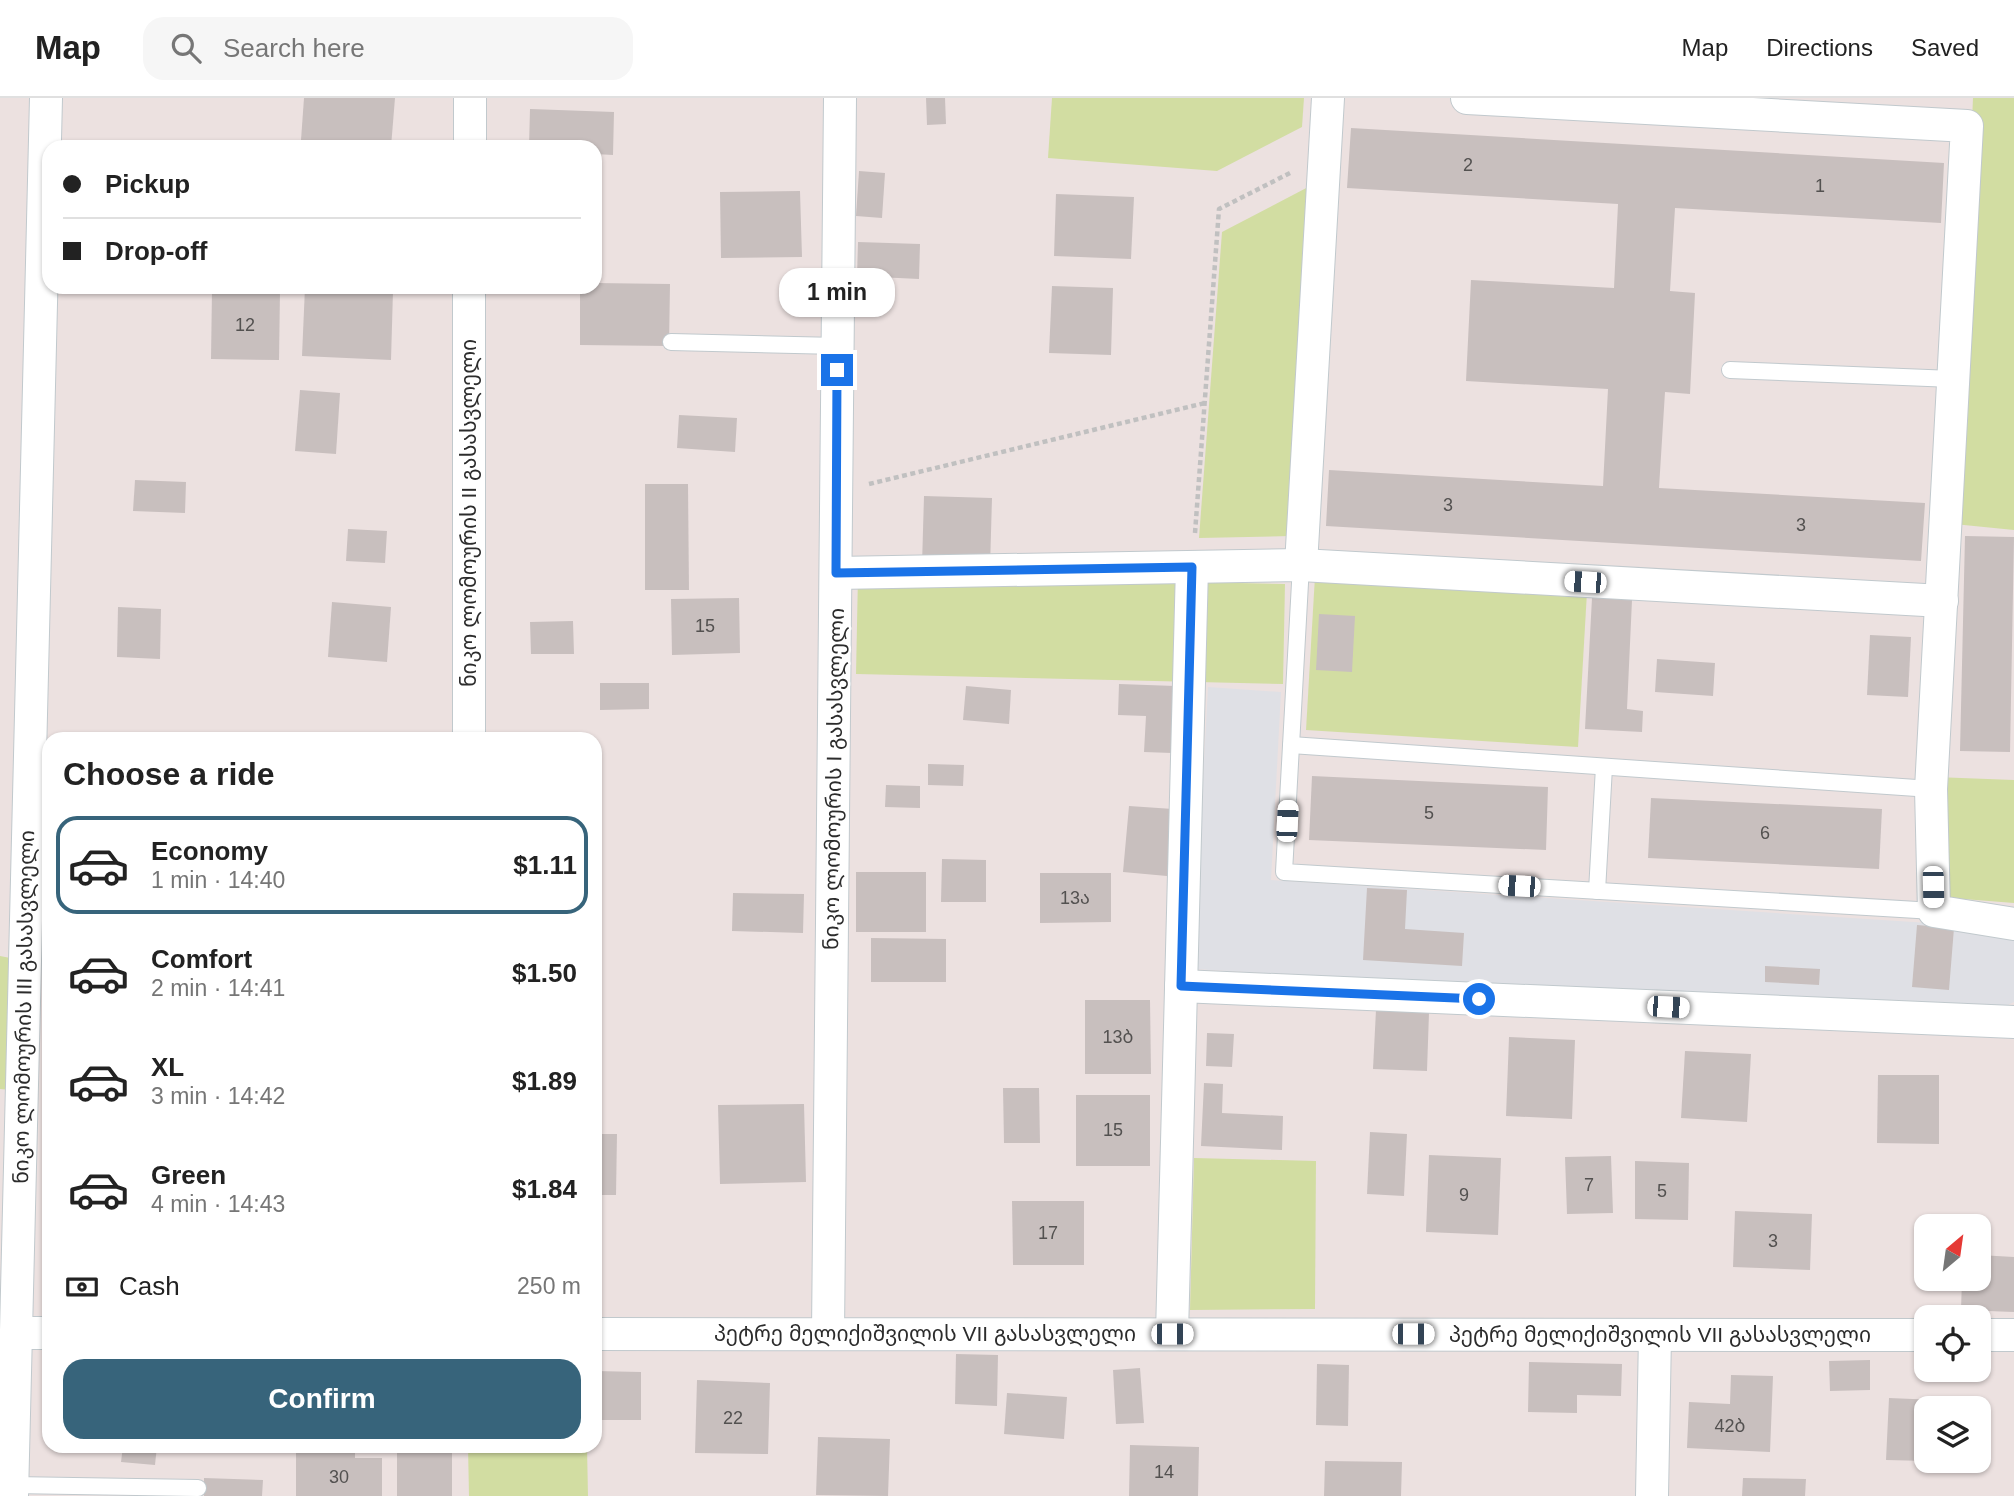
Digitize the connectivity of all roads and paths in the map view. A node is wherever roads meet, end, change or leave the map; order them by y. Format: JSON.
{"nodes":[{"id":1,"x":46,"y":98,"type":"edge"},
{"id":2,"x":470,"y":98,"type":"edge"},
{"id":3,"x":840,"y":98,"type":"edge"},
{"id":4,"x":1328,"y":98,"type":"edge"},
{"id":5,"x":1467,"y":98,"type":"edge"},
{"id":6,"x":45,"y":140,"type":"edge"},
{"id":7,"x":470,"y":140,"type":"edge"},
{"id":8,"x":1325,"y":154,"type":"junction"},
{"id":9,"x":42,"y":263,"type":"edge"},
{"id":10,"x":470,"y":294,"type":"edge"},
{"id":11,"x":671,"y":342,"type":"dead end"},
{"id":12,"x":838,"y":346,"type":"junction"},
{"id":13,"x":1730,"y":370,"type":"dead end"},
{"id":14,"x":1954,"y":379,"type":"junction"},
{"id":15,"x":1205,"y":403,"type":"junction"},
{"id":16,"x":836,"y":492,"type":"junction"},
{"id":17,"x":1301,"y":565,"type":"junction"},
{"id":18,"x":1192,"y":567,"type":"junction"},
{"id":19,"x":836,"y":573,"type":"junction"},
{"id":20,"x":1942,"y":601,"type":"junction"},
{"id":21,"x":469,"y":732,"type":"edge"},
{"id":22,"x":1291,"y":745,"type":"junction"},
{"id":23,"x":1604,"y":767,"type":"junction"},
{"id":24,"x":1931,"y":789,"type":"junction"},
{"id":25,"x":1597,"y":891,"type":"junction"},
{"id":26,"x":1934,"y":911,"type":"junction"},
{"id":27,"x":2014,"y":924,"type":"edge"},
{"id":28,"x":1181,"y":986,"type":"junction"},
{"id":29,"x":2014,"y":1022,"type":"edge"},
{"id":30,"x":16,"y":1334,"type":"junction"},
{"id":31,"x":42,"y":1334,"type":"edge"},
{"id":32,"x":602,"y":1334,"type":"edge"},
{"id":33,"x":828,"y":1334,"type":"junction"},
{"id":34,"x":1172,"y":1334,"type":"junction"},
{"id":35,"x":1655,"y":1335,"type":"junction"},
{"id":36,"x":1914,"y":1335,"type":"edge"},
{"id":37,"x":1991,"y":1335,"type":"edge"},
{"id":38,"x":2014,"y":1335,"type":"edge"},
{"id":39,"x":7,"y":1389,"type":"edge"},
{"id":40,"x":198,"y":1488,"type":"dead end"},
{"id":41,"x":12,"y":1491,"type":"edge"},
{"id":42,"x":1652,"y":1496,"type":"edge"}],
"edges":[{"from":1,"to":6,"type":"street","name":"ნიკო ლომოურის III გასასვლელი"},
{"from":2,"to":7,"type":"street"},
{"from":3,"to":12,"type":"street","name":"ნიკო ლომოურის I გასასვლელი"},
{"from":4,"to":8,"type":"street"},
{"from":5,"to":14,"type":"street"},
{"from":8,"to":15,"type":"path"},
{"from":8,"to":17,"type":"street"},
{"from":9,"to":30,"type":"street","name":"ნიკო ლომოურის III გასასვლელი"},
{"from":10,"to":21,"type":"street","name":"ნიკო ლომოურის II გასასვლელი"},
{"from":11,"to":12,"type":"lane"},
{"from":12,"to":16,"type":"street","name":"ნიკო ლომოურის I გასასვლელი"},
{"from":13,"to":14,"type":"lane"},
{"from":14,"to":20,"type":"street"},
{"from":15,"to":16,"type":"path"},
{"from":15,"to":18,"type":"path"},
{"from":16,"to":19,"type":"street","name":"ნიკო ლომოურის I გასასვლელი"},
{"from":17,"to":18,"type":"street"},
{"from":17,"to":20,"type":"street"},
{"from":17,"to":22,"type":"lane"},
{"from":18,"to":19,"type":"street"},
{"from":18,"to":28,"type":"street"},
{"from":19,"to":33,"type":"street","name":"ნიკო ლომოურის I გასასვლელი"},
{"from":20,"to":24,"type":"street"},
{"from":22,"to":23,"type":"lane"},
{"from":22,"to":25,"type":"lane"},
{"from":23,"to":24,"type":"lane"},
{"from":23,"to":25,"type":"lane"},
{"from":24,"to":26,"type":"street"},
{"from":25,"to":26,"type":"lane"},
{"from":26,"to":27,"type":"street"},
{"from":28,"to":29,"type":"street"},
{"from":28,"to":34,"type":"street"},
{"from":30,"to":31,"type":"street"},
{"from":30,"to":39,"type":"street","name":"ნიკო ლომოურის III გასასვლელი"},
{"from":32,"to":33,"type":"street","name":"პეტრე მელიქიშვილის VII გასასვლელი"},
{"from":33,"to":34,"type":"street","name":"პეტრე მელიქიშვილის VII გასასვლელი"},
{"from":34,"to":35,"type":"street","name":"პეტრე მელიქიშვილის VII გასასვლელი"},
{"from":35,"to":36,"type":"street","name":"პეტრე მელიქიშვილის VII გასასვლელი"},
{"from":35,"to":42,"type":"street"},
{"from":37,"to":38,"type":"street"},
{"from":39,"to":41,"type":"street","name":"ნიკო ლომოურის III გასასვლელი"},
{"from":40,"to":41,"type":"lane"}]}
